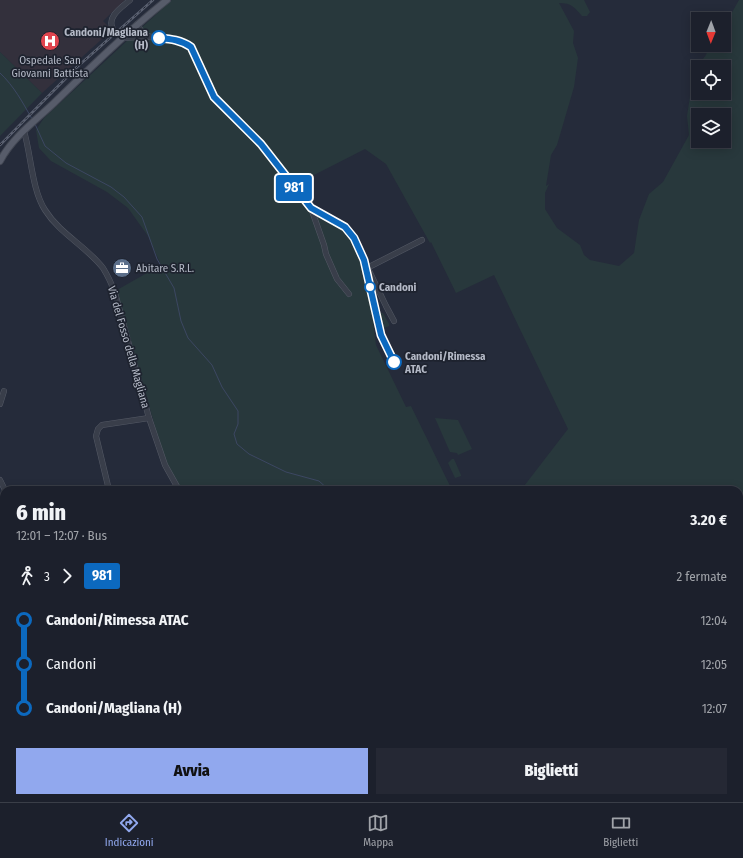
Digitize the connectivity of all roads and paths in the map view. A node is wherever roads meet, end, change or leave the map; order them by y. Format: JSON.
{"nodes":[{"id":1,"x":130,"y":0,"type":"edge"},
{"id":2,"x":167,"y":0,"type":"edge"},
{"id":3,"x":137,"y":24,"type":"junction"},
{"id":4,"x":150,"y":37,"type":"junction"},
{"id":5,"x":122,"y":38,"type":"junction"},
{"id":6,"x":26,"y":129,"type":"junction"},
{"id":7,"x":0,"y":161,"type":"edge"},
{"id":8,"x":311,"y":208,"type":"junction"},
{"id":9,"x":422,"y":240,"type":"dead end"},
{"id":10,"x":367,"y":268,"type":"junction"},
{"id":11,"x":349,"y":294,"type":"dead end"},
{"id":12,"x":394,"y":321,"type":"dead end"},
{"id":13,"x":4,"y":391,"type":"dead end"},
{"id":14,"x":0,"y":404,"type":"edge"},
{"id":15,"x":149,"y":418,"type":"junction"},
{"id":16,"x":108,"y":486,"type":"edge"},
{"id":17,"x":177,"y":486,"type":"edge"}],
"edges":[{"from":1,"to":5,"type":"street"},
{"from":2,"to":3,"type":"main road"},
{"from":3,"to":4,"type":"street"},
{"from":3,"to":5,"type":"main road"},
{"from":4,"to":5,"type":"street"},
{"from":4,"to":8,"type":"street"},
{"from":5,"to":6,"type":"main road"},
{"from":6,"to":7,"type":"main road"},
{"from":6,"to":15,"type":"street","name":"Via del Fosso della Magliana"},
{"from":8,"to":10,"type":"street"},
{"from":8,"to":11,"type":"street"},
{"from":9,"to":10,"type":"street"},
{"from":10,"to":12,"type":"street"},
{"from":13,"to":14,"type":"street"},
{"from":15,"to":16,"type":"street"},
{"from":15,"to":17,"type":"street","name":"Via del Fosso della Magliana"}]}
